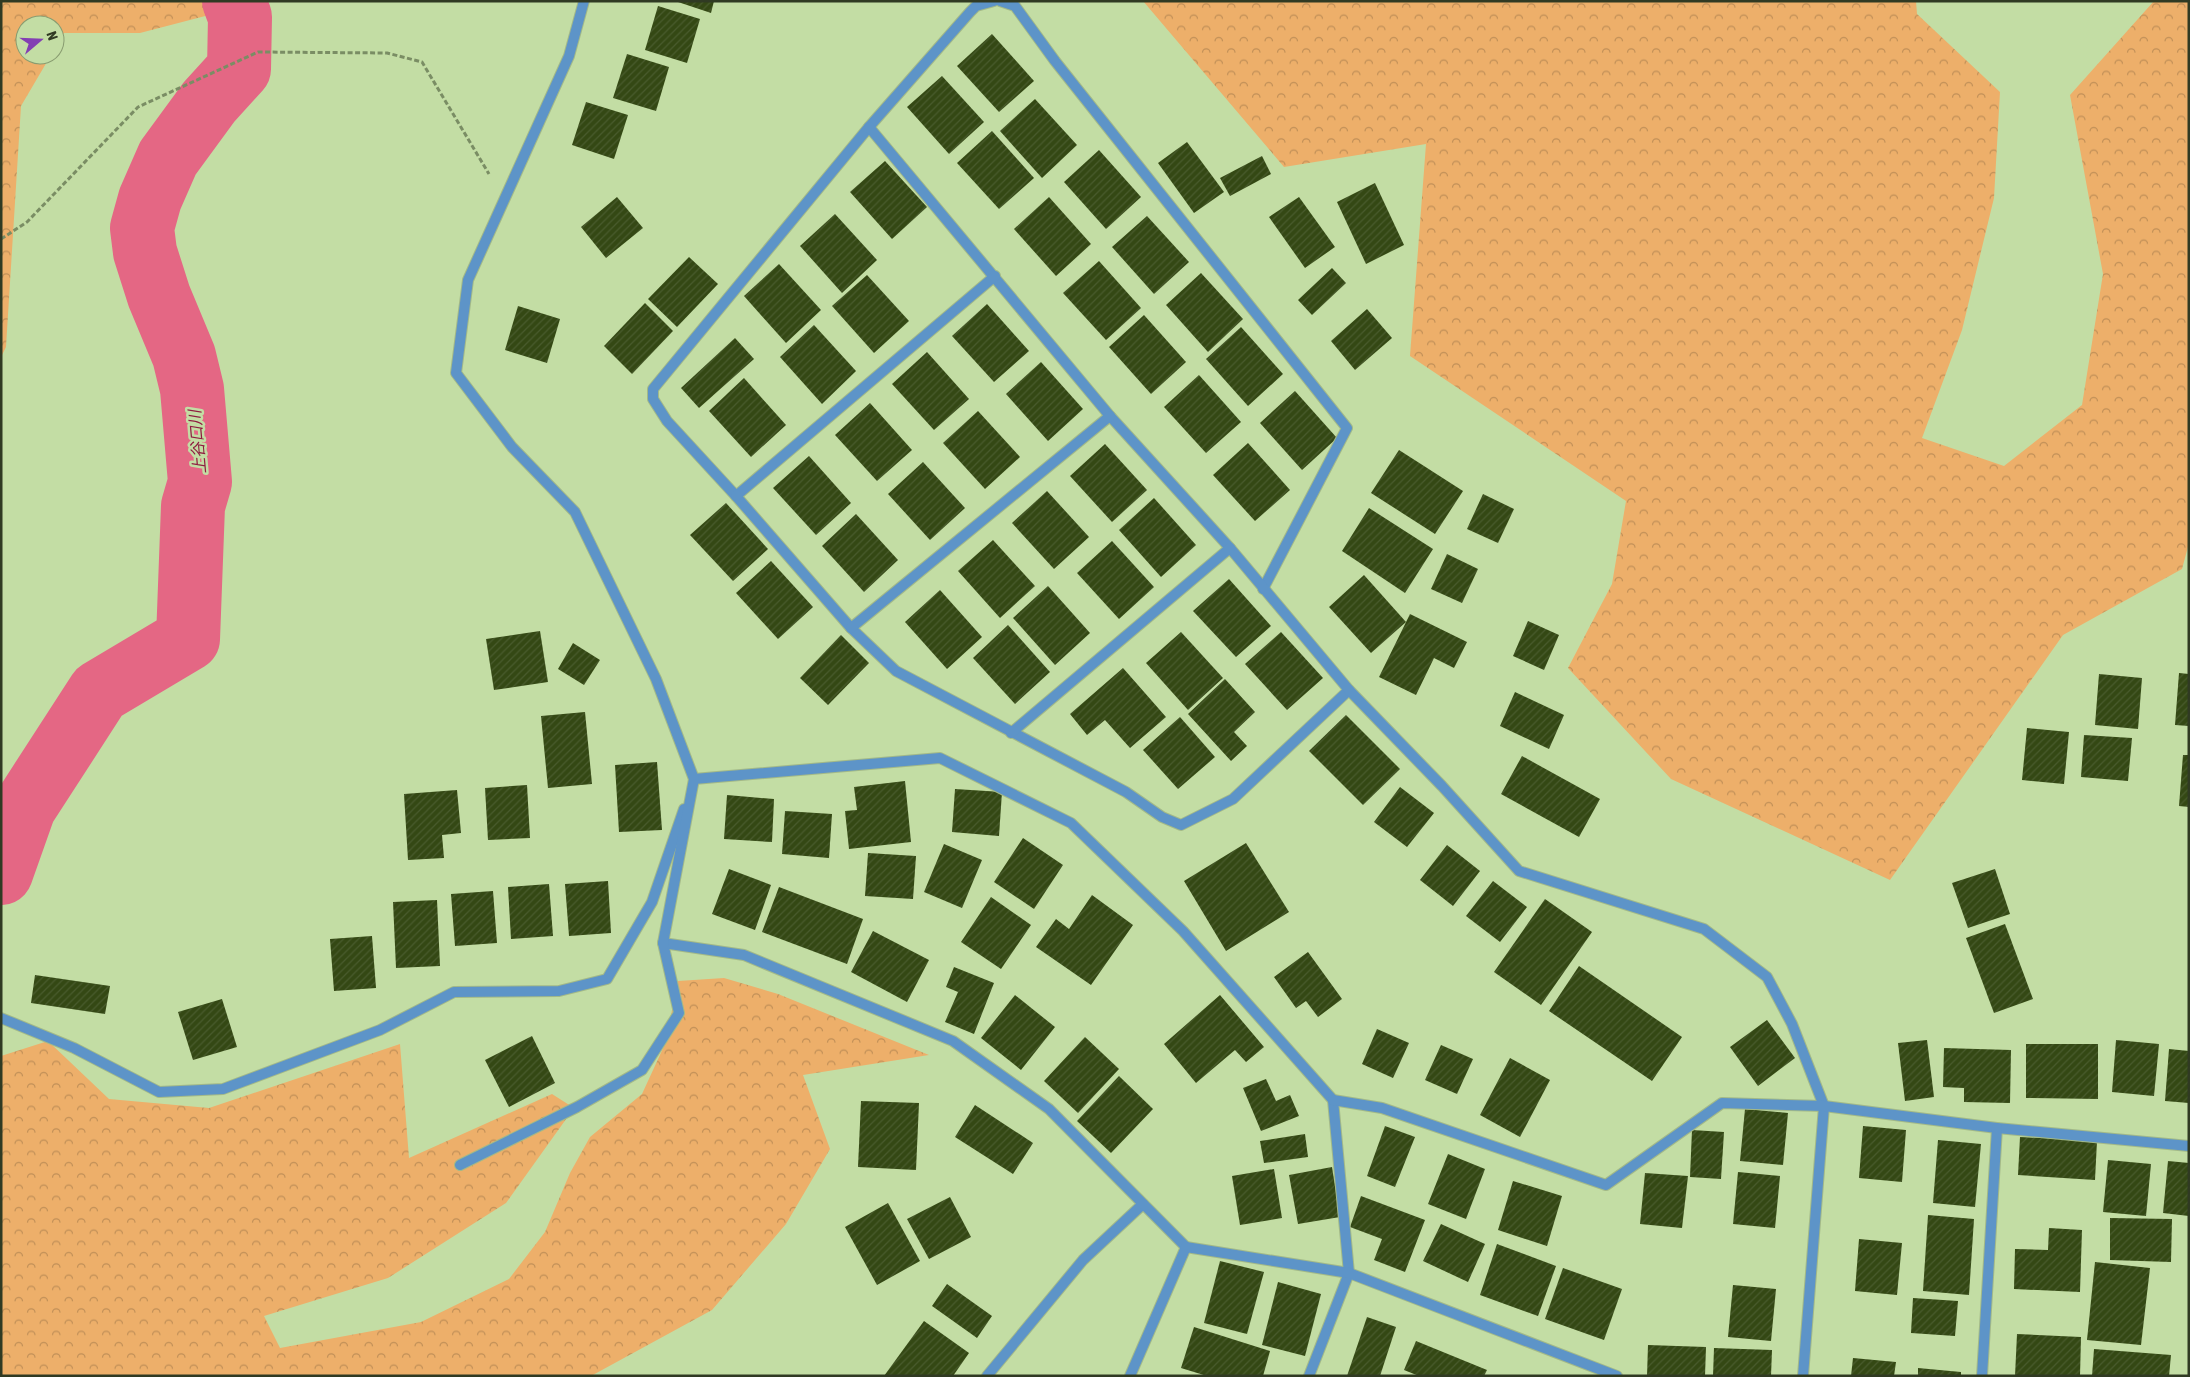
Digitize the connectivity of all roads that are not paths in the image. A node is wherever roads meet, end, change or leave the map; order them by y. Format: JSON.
{"nodes":[{"id":1,"x":584,"y":1,"type":"edge"},
{"id":2,"x":994,"y":1,"type":"edge"},
{"id":3,"x":1000,"y":1,"type":"edge"},
{"id":4,"x":869,"y":127,"type":"junction"},
{"id":5,"x":995,"y":276,"type":"junction"},
{"id":6,"x":1110,"y":416,"type":"junction"},
{"id":7,"x":736,"y":496,"type":"junction"},
{"id":8,"x":1230,"y":548,"type":"junction"},
{"id":9,"x":1262,"y":589,"type":"junction"},
{"id":10,"x":851,"y":628,"type":"junction"},
{"id":11,"x":1349,"y":690,"type":"junction"},
{"id":12,"x":1011,"y":733,"type":"junction"},
{"id":13,"x":694,"y":779,"type":"junction"},
{"id":14,"x":663,"y":942,"type":"junction"},
{"id":15,"x":1,"y":1018,"type":"edge"},
{"id":16,"x":1333,"y":1100,"type":"junction"},
{"id":17,"x":1824,"y":1106,"type":"junction"},
{"id":18,"x":1997,"y":1128,"type":"junction"},
{"id":19,"x":2189,"y":1146,"type":"edge"},
{"id":20,"x":460,"y":1165,"type":"dead end"},
{"id":21,"x":1144,"y":1204,"type":"junction"},
{"id":22,"x":1186,"y":1247,"type":"junction"},
{"id":23,"x":1349,"y":1273,"type":"junction"},
{"id":24,"x":987,"y":1376,"type":"edge"},
{"id":25,"x":1130,"y":1376,"type":"edge"},
{"id":26,"x":1309,"y":1376,"type":"edge"},
{"id":27,"x":1617,"y":1376,"type":"edge"},
{"id":28,"x":1803,"y":1376,"type":"edge"},
{"id":29,"x":1982,"y":1376,"type":"edge"}],
"edges":[{"from":1,"to":13,"type":"street"},
{"from":2,"to":4,"type":"street"},
{"from":3,"to":9,"type":"street"},
{"from":4,"to":5,"type":"street"},
{"from":4,"to":7,"type":"street"},
{"from":5,"to":6,"type":"street"},
{"from":5,"to":7,"type":"street"},
{"from":6,"to":8,"type":"street"},
{"from":6,"to":10,"type":"street"},
{"from":7,"to":10,"type":"street"},
{"from":8,"to":9,"type":"street"},
{"from":8,"to":12,"type":"street"},
{"from":9,"to":11,"type":"street"},
{"from":10,"to":12,"type":"street"},
{"from":11,"to":12,"type":"street"},
{"from":11,"to":17,"type":"street"},
{"from":13,"to":14,"type":"street"},
{"from":13,"to":15,"type":"street"},
{"from":13,"to":16,"type":"street"},
{"from":14,"to":20,"type":"street"},
{"from":14,"to":21,"type":"street"},
{"from":16,"to":17,"type":"street"},
{"from":16,"to":23,"type":"street"},
{"from":17,"to":18,"type":"street"},
{"from":17,"to":28,"type":"street"},
{"from":18,"to":19,"type":"street"},
{"from":18,"to":29,"type":"street"},
{"from":21,"to":22,"type":"street"},
{"from":21,"to":24,"type":"street"},
{"from":22,"to":23,"type":"street"},
{"from":22,"to":25,"type":"street"},
{"from":23,"to":26,"type":"street"},
{"from":23,"to":27,"type":"street"}]}
